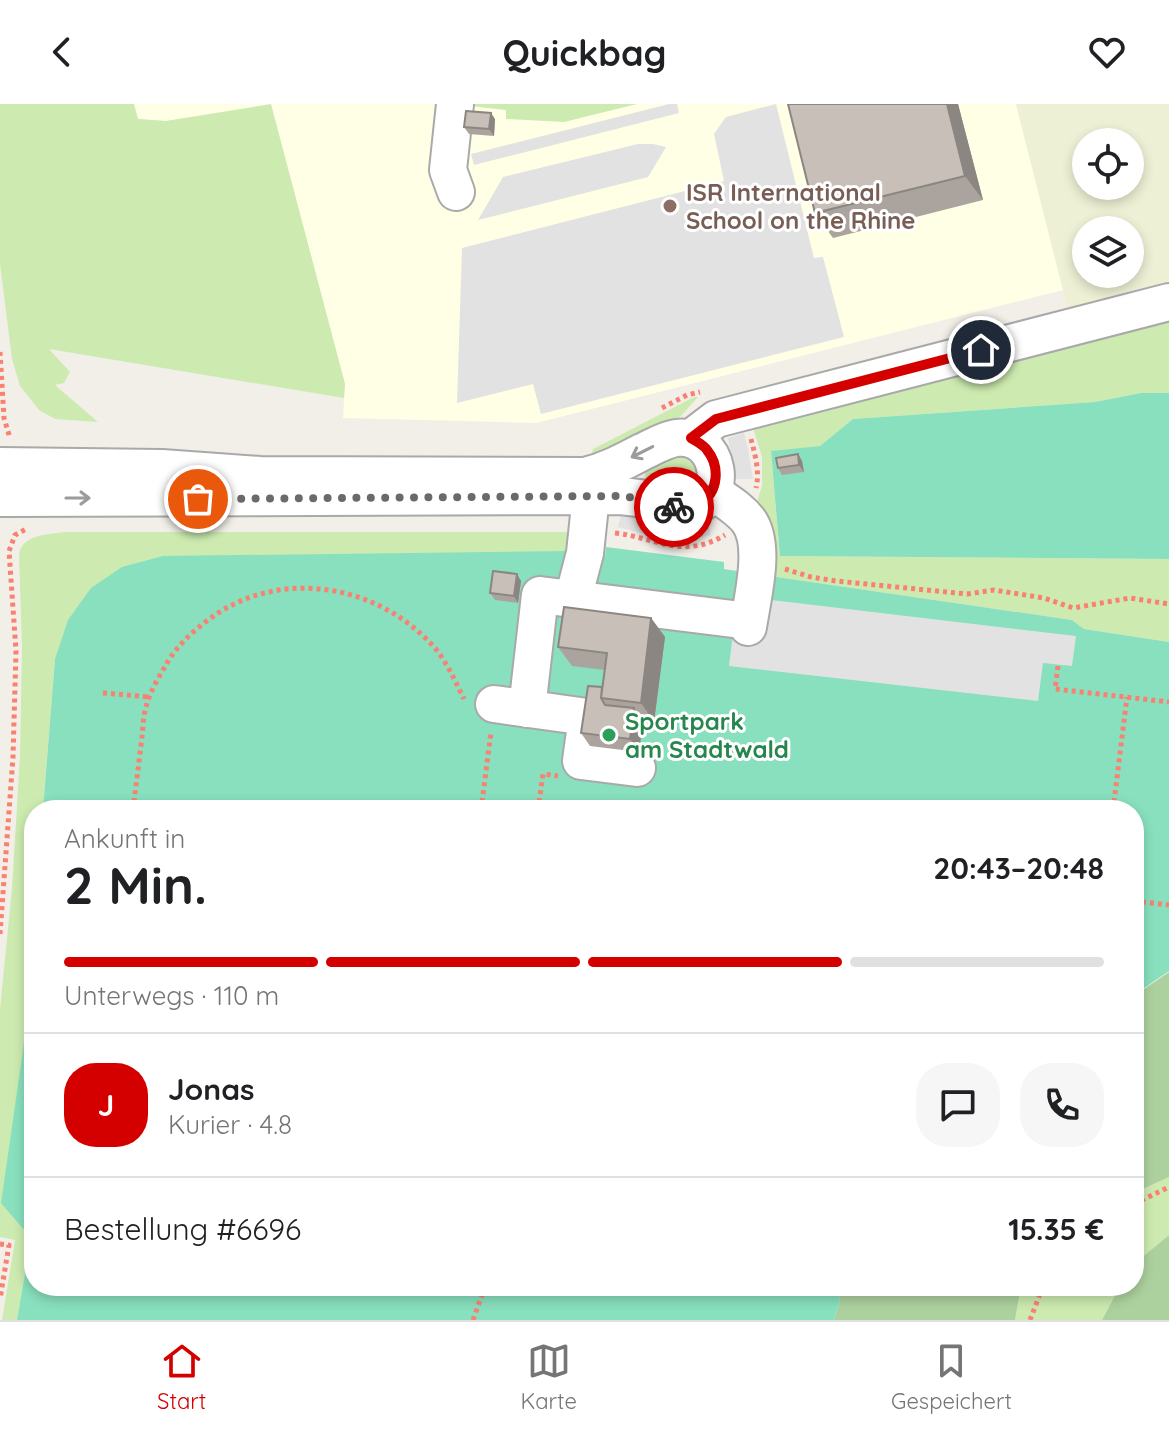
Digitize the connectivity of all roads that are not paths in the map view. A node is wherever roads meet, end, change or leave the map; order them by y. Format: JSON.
{"nodes":[{"id":1,"x":455,"y":104,"type":"edge"},
{"id":2,"x":456,"y":192,"type":"dead end"},
{"id":3,"x":1169,"y":302,"type":"edge"},
{"id":4,"x":691,"y":438,"type":"junction"},
{"id":5,"x":0,"y":466,"type":"edge"},
{"id":6,"x":588,"y":486,"type":"junction"},
{"id":7,"x":260,"y":487,"type":"junction"},
{"id":8,"x":712,"y":491,"type":"junction"},
{"id":9,"x":0,"y":498,"type":"edge"},
{"id":10,"x":573,"y":599,"type":"junction"},
{"id":11,"x":637,"y":768,"type":"dead end"}],
"edges":[{"from":1,"to":2,"type":"street"},
{"from":3,"to":4,"type":"street"},
{"from":4,"to":6,"type":"street","one_way":true},
{"from":4,"to":8,"type":"street"},
{"from":5,"to":7,"type":"street"},
{"from":6,"to":7,"type":"street"},
{"from":6,"to":8,"type":"street"},
{"from":6,"to":10,"type":"street"},
{"from":9,"to":7,"type":"street","one_way":true},
{"from":8,"to":10,"type":"street"},
{"from":10,"to":11,"type":"street"}]}
